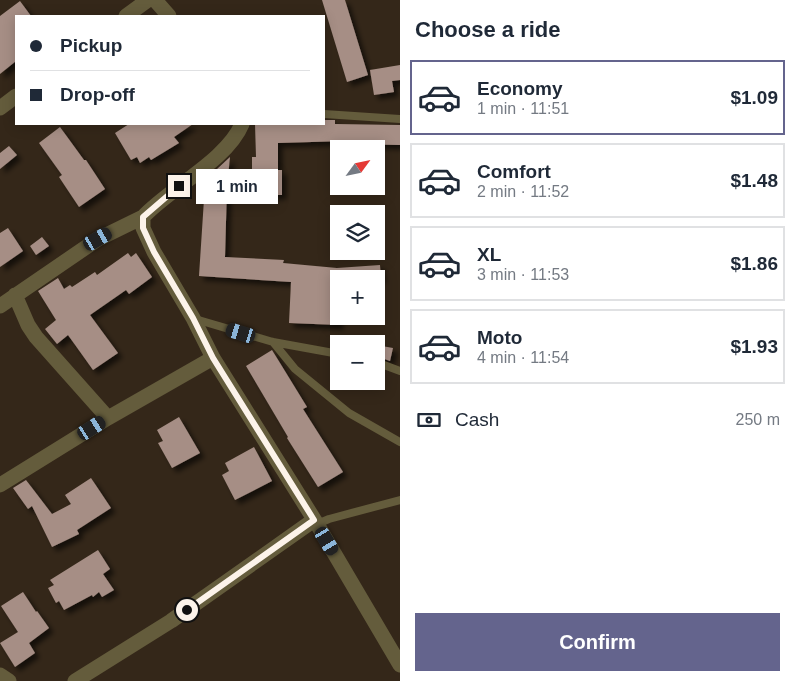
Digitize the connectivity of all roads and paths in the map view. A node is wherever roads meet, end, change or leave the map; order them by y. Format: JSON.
{"nodes":[{"id":1,"x":148,"y":0,"type":"edge"},
{"id":2,"x":155,"y":0,"type":"edge"},
{"id":3,"x":127,"y":15,"type":"edge"},
{"id":4,"x":168,"y":15,"type":"edge"},
{"id":5,"x":15,"y":97,"type":"edge"},
{"id":6,"x":0,"y":108,"type":"edge"},
{"id":7,"x":325,"y":114,"type":"edge"},
{"id":8,"x":400,"y":119,"type":"edge"},
{"id":9,"x":241,"y":125,"type":"edge"},
{"id":10,"x":143,"y":217,"type":"junction"},
{"id":11,"x":15,"y":295,"type":"junction"},
{"id":12,"x":0,"y":306,"type":"edge"},
{"id":13,"x":193,"y":318,"type":"junction"},
{"id":14,"x":273,"y":342,"type":"junction"},
{"id":15,"x":330,"y":352,"type":"edge"},
{"id":16,"x":213,"y":358,"type":"junction"},
{"id":17,"x":385,"y":365,"type":"edge"},
{"id":18,"x":400,"y":371,"type":"edge"},
{"id":19,"x":108,"y":418,"type":"junction"},
{"id":20,"x":400,"y":442,"type":"edge"},
{"id":21,"x":4,"y":479,"type":"edge"},
{"id":22,"x":400,"y":500,"type":"edge"},
{"id":23,"x":315,"y":522,"type":"junction"},
{"id":24,"x":400,"y":665,"type":"edge"},
{"id":25,"x":0,"y":675,"type":"edge"},
{"id":26,"x":9,"y":681,"type":"edge"},
{"id":27,"x":75,"y":681,"type":"edge"}],
"edges":[{"from":1,"to":3,"type":"street"},
{"from":2,"to":4,"type":"street"},
{"from":5,"to":6,"type":"street"},
{"from":7,"to":8,"type":"lane"},
{"from":9,"to":10,"type":"street"},
{"from":10,"to":11,"type":"street"},
{"from":10,"to":13,"type":"street"},
{"from":11,"to":12,"type":"street"},
{"from":11,"to":19,"type":"street"},
{"from":13,"to":14,"type":"lane"},
{"from":13,"to":16,"type":"street"},
{"from":14,"to":15,"type":"lane"},
{"from":14,"to":20,"type":"lane"},
{"from":16,"to":19,"type":"street"},
{"from":16,"to":23,"type":"street"},
{"from":17,"to":18,"type":"lane"},
{"from":19,"to":21,"type":"street"},
{"from":22,"to":23,"type":"lane"},
{"from":23,"to":24,"type":"street"},
{"from":23,"to":27,"type":"street"},
{"from":25,"to":26,"type":"street"}]}
